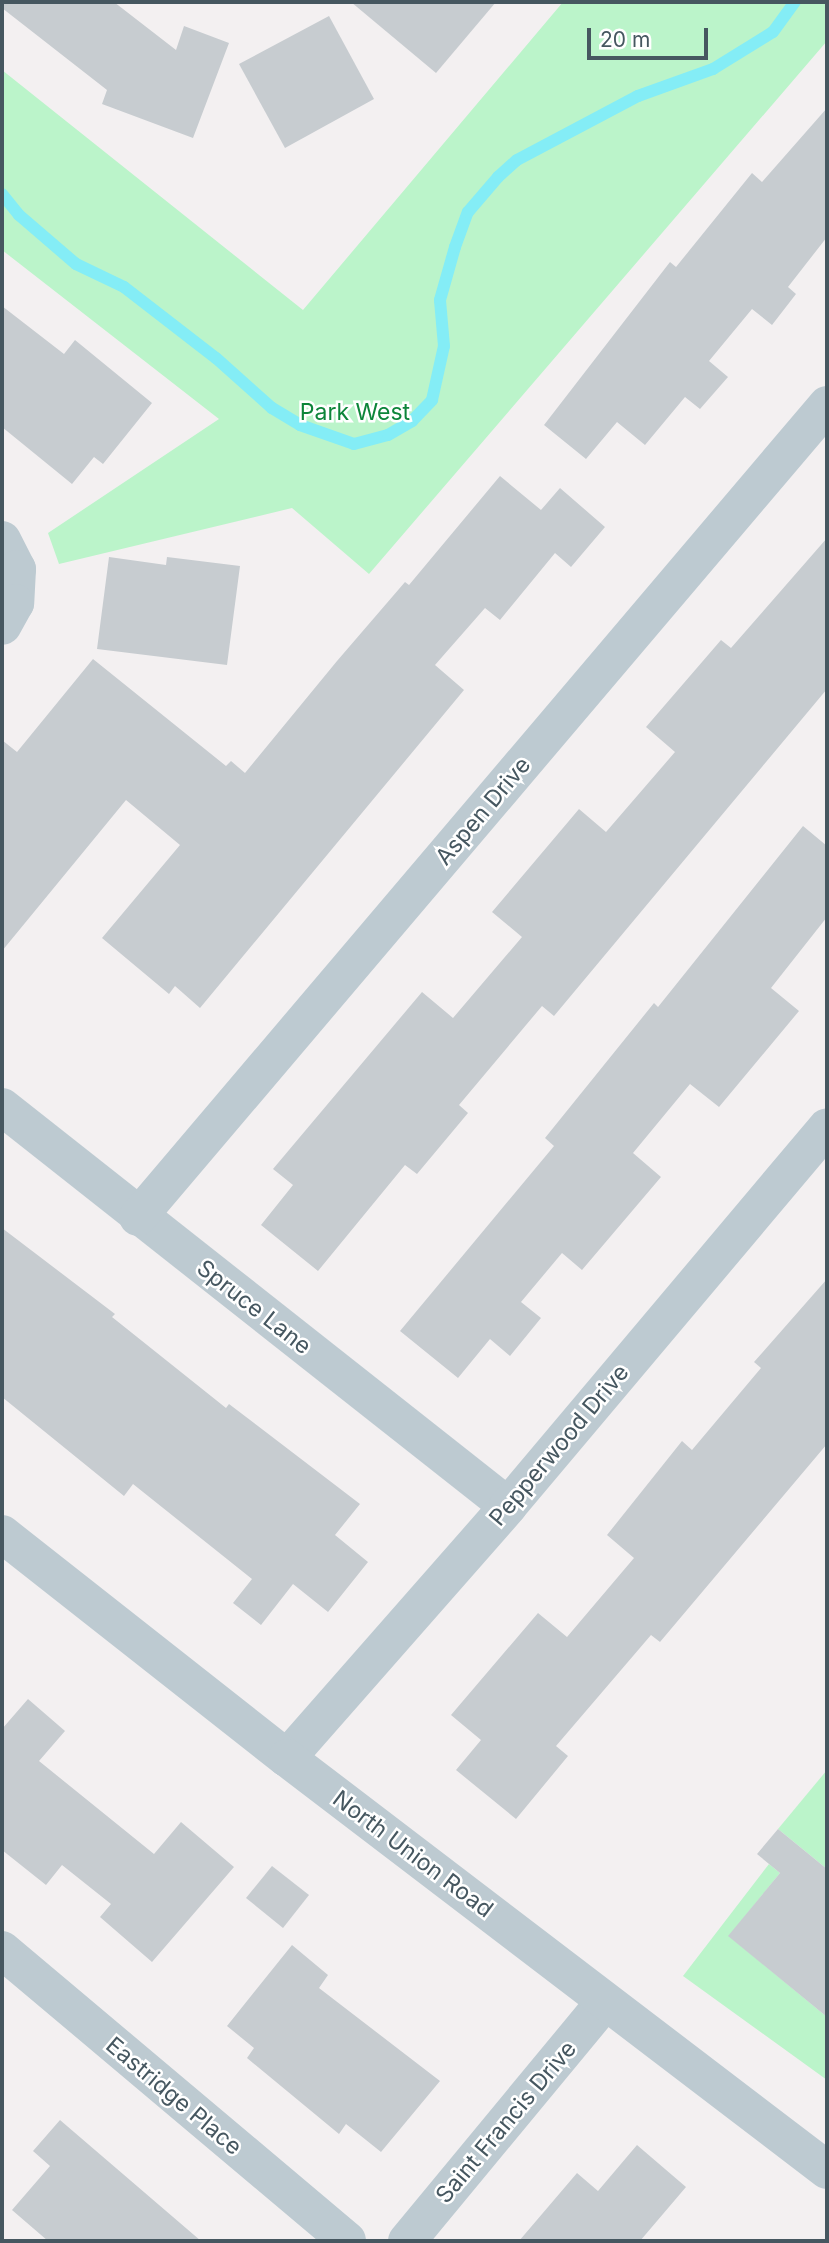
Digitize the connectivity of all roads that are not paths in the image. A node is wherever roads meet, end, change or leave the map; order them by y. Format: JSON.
{"nodes":[{"id":1,"x":827,"y":405,"type":"edge"},
{"id":2,"x":2,"y":540,"type":"edge"},
{"id":3,"x":2,"y":626,"type":"edge"},
{"id":4,"x":2,"y":1107,"type":"edge"},
{"id":5,"x":827,"y":1127,"type":"edge"},
{"id":6,"x":138,"y":1217,"type":"junction"},
{"id":7,"x":508,"y":1506,"type":"junction"},
{"id":8,"x":2,"y":1534,"type":"edge"},
{"id":9,"x":287,"y":1758,"type":"junction"},
{"id":10,"x":2,"y":1950,"type":"edge"},
{"id":11,"x":605,"y":2002,"type":"junction"},
{"id":12,"x":827,"y":2170,"type":"edge"},
{"id":13,"x":347,"y":2241,"type":"edge"},
{"id":14,"x":407,"y":2241,"type":"edge"}],
"edges":[{"from":1,"to":6,"type":"street","name":"Aspen Drive"},
{"from":2,"to":3,"type":"street"},
{"from":4,"to":6,"type":"street","name":"Spruce Lane"},
{"from":5,"to":7,"type":"street","name":"Pepperwood Drive"},
{"from":6,"to":7,"type":"street","name":"Spruce Lane"},
{"from":7,"to":9,"type":"street","name":"Pepperwood Drive"},
{"from":8,"to":9,"type":"street","name":"North Union Road"},
{"from":9,"to":11,"type":"street","name":"North Union Road"},
{"from":10,"to":13,"type":"street","name":"Eastridge Place"},
{"from":11,"to":12,"type":"street","name":"North Union Road"},
{"from":11,"to":14,"type":"street","name":"Saint Francis Drive"}]}
